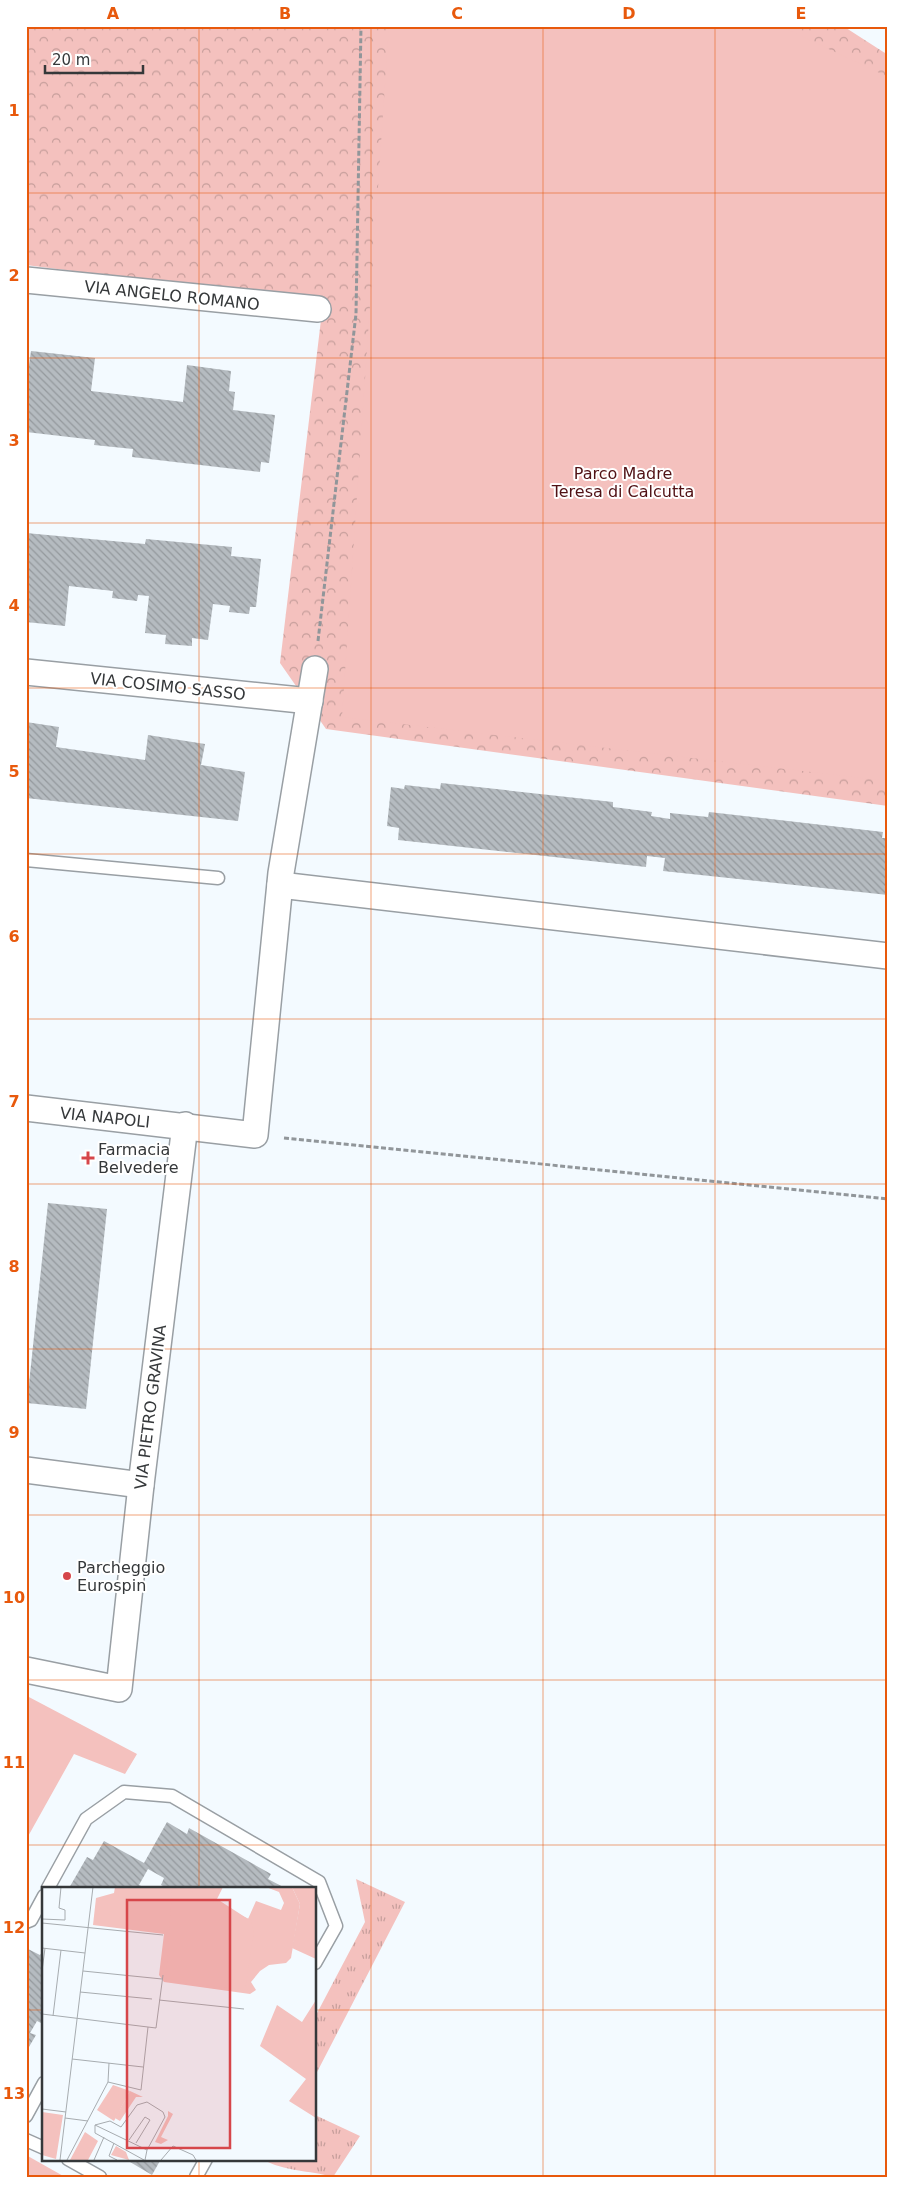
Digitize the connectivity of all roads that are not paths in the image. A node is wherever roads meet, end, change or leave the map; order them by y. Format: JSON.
{"nodes":[{"id":1,"x":26,"y":280,"type":"edge"},
{"id":2,"x":318,"y":310,"type":"dead end"},
{"id":3,"x":315,"y":670,"type":"road end"},
{"id":4,"x":26,"y":672,"type":"edge"},
{"id":5,"x":310,"y":701,"type":"junction"},
{"id":6,"x":26,"y":860,"type":"edge"},
{"id":7,"x":218,"y":878,"type":"dead end"},
{"id":8,"x":280,"y":885,"type":"junction"},
{"id":9,"x":888,"y":956,"type":"edge"},
{"id":10,"x":26,"y":1108,"type":"edge"},
{"id":11,"x":184,"y":1125,"type":"junction"},
{"id":12,"x":26,"y":1470,"type":"edge"},
{"id":13,"x":141,"y":1484,"type":"junction"},
{"id":14,"x":26,"y":1670,"type":"edge"},
{"id":15,"x":49,"y":1887,"type":"edge"},
{"id":16,"x":42,"y":1900,"type":"edge"},
{"id":17,"x":26,"y":1922,"type":"edge"},
{"id":18,"x":316,"y":1961,"type":"edge"},
{"id":19,"x":42,"y":2087,"type":"edge"},
{"id":20,"x":26,"y":2116,"type":"edge"},
{"id":21,"x":26,"y":2140,"type":"edge"},
{"id":22,"x":42,"y":2147,"type":"edge"},
{"id":23,"x":205,"y":2160,"type":"edge"},
{"id":24,"x":76,"y":2161,"type":"edge"},
{"id":25,"x":100,"y":2177,"type":"edge"},
{"id":26,"x":196,"y":2177,"type":"edge"}],
"edges":[{"from":1,"to":2,"type":"street","name":"VIA ANGELO ROMANO"},
{"from":3,"to":5,"type":"street"},
{"from":4,"to":5,"type":"street","name":"VIA COSIMO SASSO"},
{"from":5,"to":8,"type":"street"},
{"from":6,"to":7,"type":"lane"},
{"from":8,"to":9,"type":"street"},
{"from":8,"to":11,"type":"street","name":"VIA NAPOLI"},
{"from":10,"to":11,"type":"street","name":"VIA NAPOLI"},
{"from":11,"to":13,"type":"street","name":"VIA PIETRO GRAVINA"},
{"from":12,"to":13,"type":"street"},
{"from":13,"to":14,"type":"street","name":"VIA PIETRO GRAVINA"},
{"from":15,"to":18,"type":"lane"},
{"from":16,"to":17,"type":"lane"},
{"from":19,"to":20,"type":"lane"},
{"from":21,"to":22,"type":"lane"},
{"from":23,"to":26,"type":"lane"},
{"from":24,"to":25,"type":"lane"}]}
